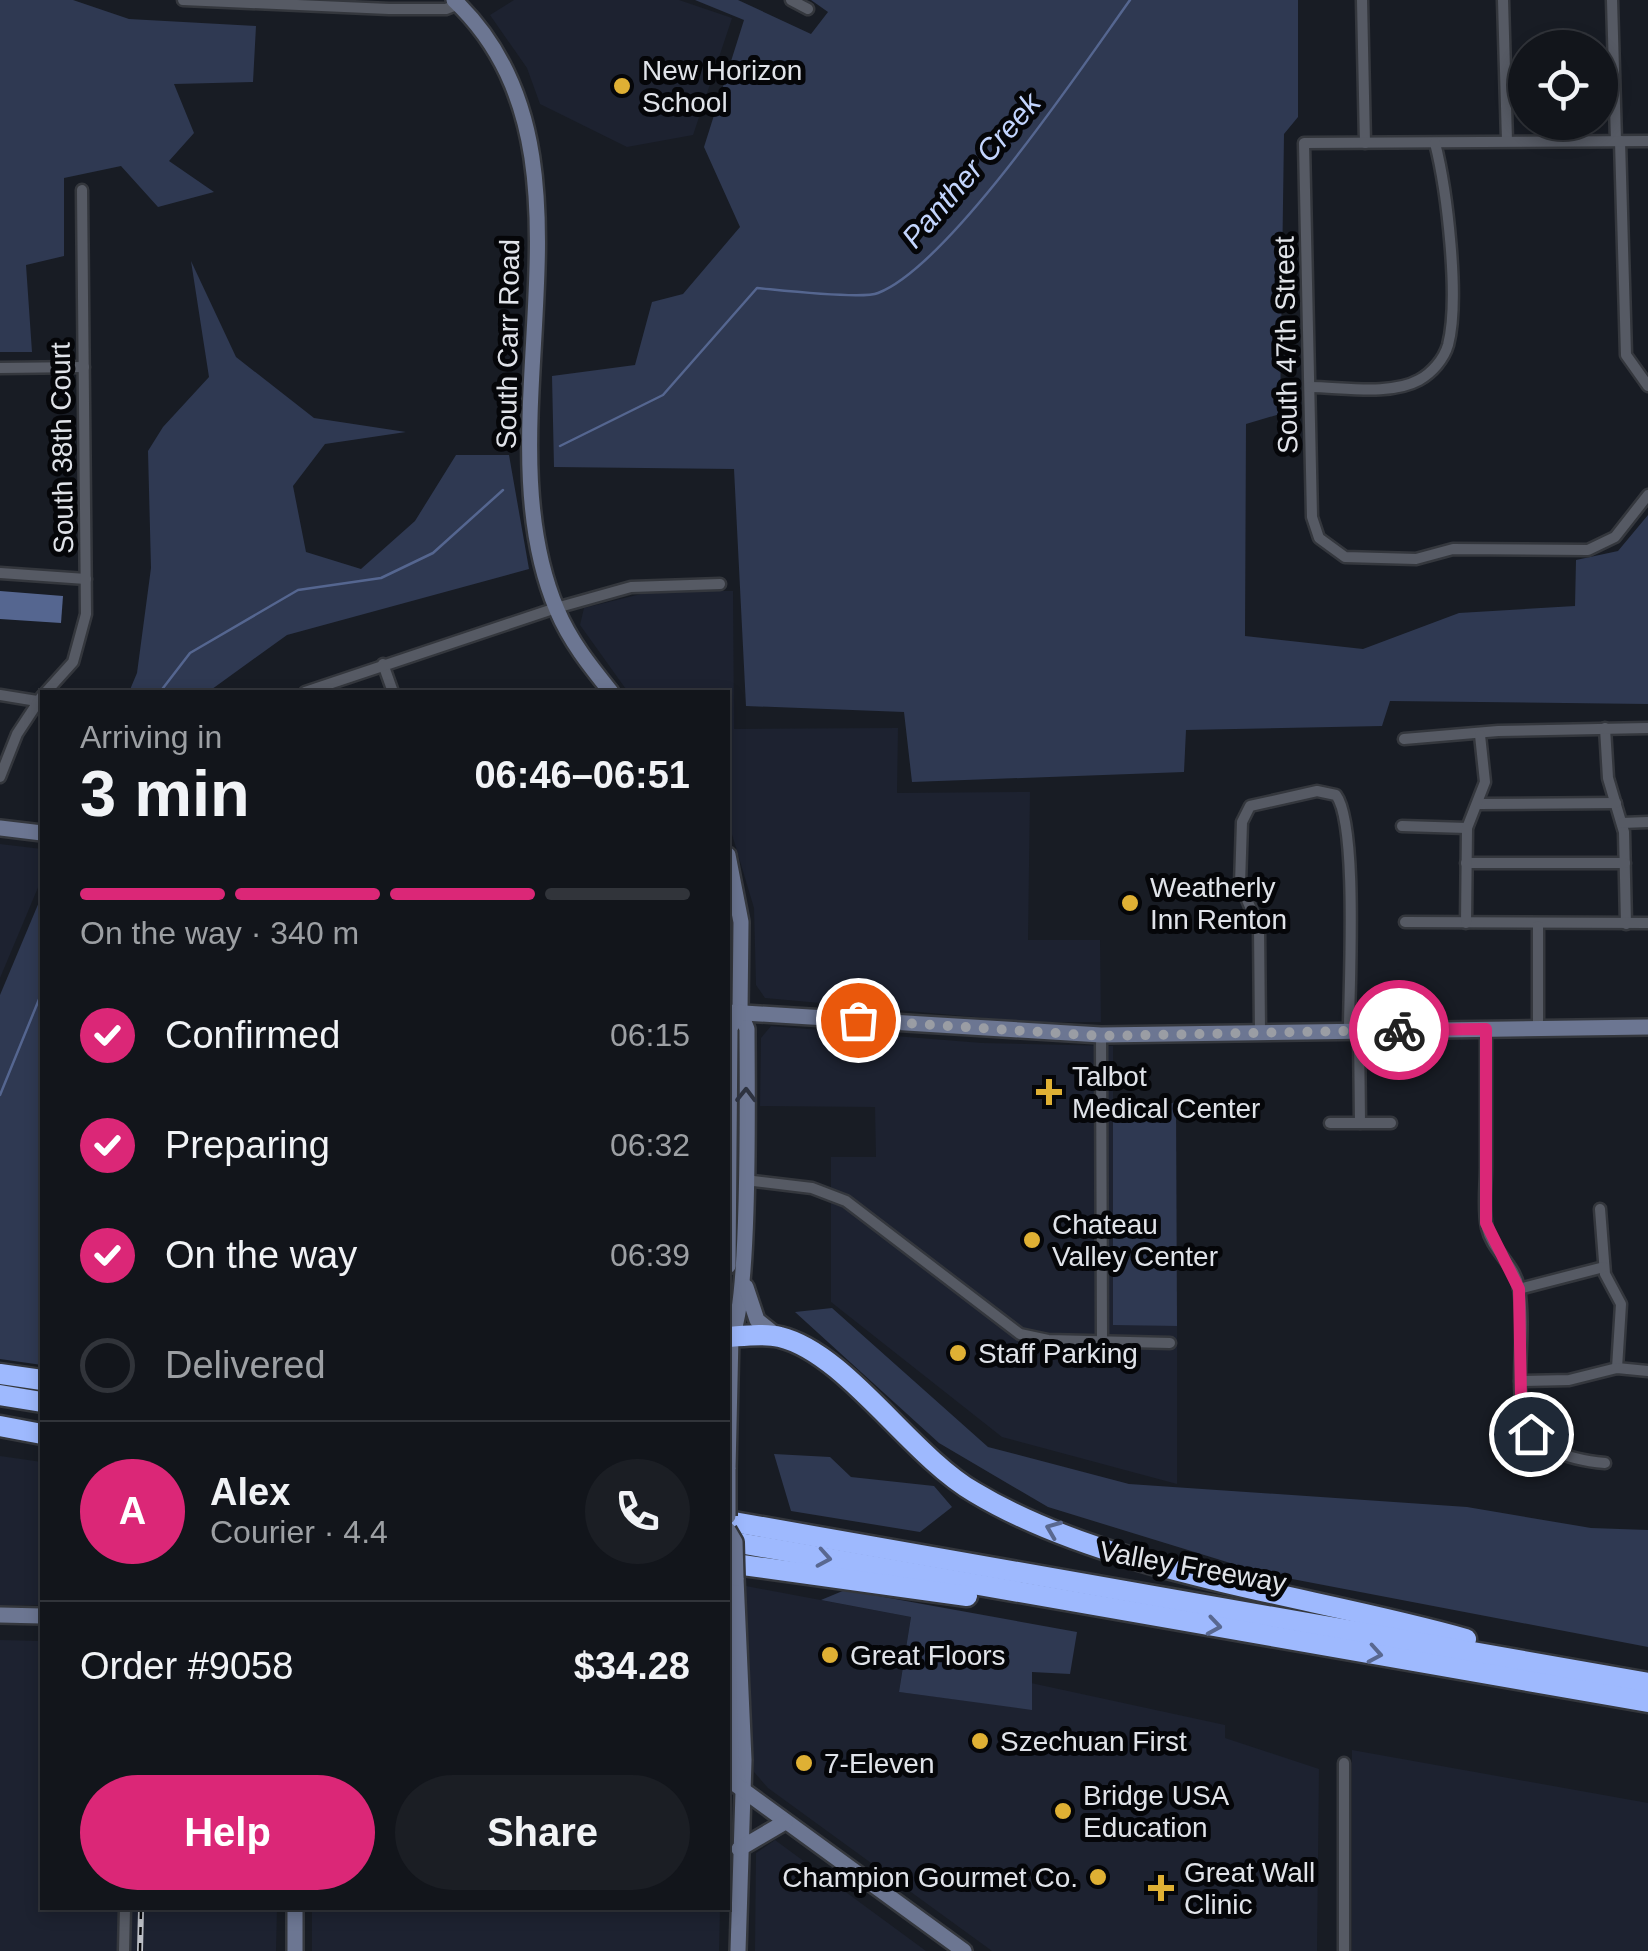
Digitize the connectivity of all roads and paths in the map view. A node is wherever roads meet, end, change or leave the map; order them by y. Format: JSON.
{"nodes":[{"id":1,"x":185,"y":0,"type":"edge"},
{"id":2,"x":792,"y":0,"type":"edge"},
{"id":3,"x":1362,"y":0,"type":"edge"},
{"id":4,"x":1503,"y":0,"type":"edge"},
{"id":5,"x":1612,"y":0,"type":"edge"},
{"id":6,"x":457,"y":2,"type":"edge"},
{"id":7,"x":808,"y":9,"type":"dead end"},
{"id":8,"x":1507,"y":141,"type":"junction"},
{"id":9,"x":1618,"y":141,"type":"junction"},
{"id":10,"x":1648,"y":141,"type":"edge"},
{"id":11,"x":1365,"y":143,"type":"junction"},
{"id":12,"x":1435,"y":143,"type":"junction"},
{"id":13,"x":82,"y":190,"type":"dead end"},
{"id":14,"x":84,"y":367,"type":"junction"},
{"id":15,"x":0,"y":368,"type":"edge"},
{"id":16,"x":1648,"y":386,"type":"edge"},
{"id":17,"x":1310,"y":387,"type":"junction"},
{"id":18,"x":1648,"y":495,"type":"edge"},
{"id":19,"x":0,"y":573,"type":"edge"},
{"id":20,"x":86,"y":579,"type":"junction"},
{"id":21,"x":720,"y":584,"type":"dead end"},
{"id":22,"x":556,"y":608,"type":"junction"},
{"id":23,"x":383,"y":664,"type":"junction"},
{"id":24,"x":47,"y":690,"type":"edge"},
{"id":25,"x":311,"y":690,"type":"edge"},
{"id":26,"x":392,"y":690,"type":"edge"},
{"id":27,"x":610,"y":690,"type":"edge"},
{"id":28,"x":0,"y":695,"type":"edge"},
{"id":29,"x":40,"y":696,"type":"edge"},
{"id":30,"x":40,"y":700,"type":"edge"},
{"id":31,"x":1605,"y":728,"type":"junction"},
{"id":32,"x":1648,"y":728,"type":"edge"},
{"id":33,"x":1480,"y":736,"type":"junction"},
{"id":34,"x":1404,"y":739,"type":"dead end"},
{"id":35,"x":0,"y":778,"type":"edge"},
{"id":36,"x":1478,"y":804,"type":"junction"},
{"id":37,"x":1616,"y":804,"type":"junction"},
{"id":38,"x":1648,"y":822,"type":"edge"},
{"id":39,"x":1622,"y":823,"type":"junction"},
{"id":40,"x":1402,"y":826,"type":"dead end"},
{"id":41,"x":0,"y":828,"type":"edge"},
{"id":42,"x":1468,"y":828,"type":"junction"},
{"id":43,"x":40,"y":833,"type":"edge"},
{"id":44,"x":1466,"y":863,"type":"junction"},
{"id":45,"x":1625,"y":863,"type":"junction"},
{"id":46,"x":730,"y":866,"type":"edge"},
{"id":47,"x":1405,"y":922,"type":"dead end"},
{"id":48,"x":1466,"y":923,"type":"junction"},
{"id":49,"x":1648,"y":923,"type":"edge"},
{"id":50,"x":1626,"y":924,"type":"junction"},
{"id":51,"x":1538,"y":926,"type":"junction"},
{"id":52,"x":734,"y":1012,"type":"edge"},
{"id":53,"x":1538,"y":1028,"type":"junction"},
{"id":54,"x":1648,"y":1028,"type":"edge"},
{"id":55,"x":1486,"y":1029,"type":"junction"},
{"id":56,"x":1354,"y":1030,"type":"junction"},
{"id":57,"x":1260,"y":1032,"type":"junction"},
{"id":58,"x":1101,"y":1036,"type":"junction"},
{"id":59,"x":1330,"y":1123,"type":"dead end"},
{"id":60,"x":1360,"y":1123,"type":"junction"},
{"id":61,"x":1391,"y":1123,"type":"dead end"},
{"id":62,"x":745,"y":1180,"type":"junction"},
{"id":63,"x":1600,"y":1209,"type":"dead end"},
{"id":64,"x":1604,"y":1267,"type":"junction"},
{"id":65,"x":735,"y":1269,"type":"edge"},
{"id":66,"x":1519,"y":1289,"type":"junction"},
{"id":67,"x":730,"y":1333,"type":"edge"},
{"id":68,"x":730,"y":1334,"type":"edge"},
{"id":69,"x":777,"y":1336,"type":"junction"},
{"id":70,"x":1102,"y":1342,"type":"junction"},
{"id":71,"x":1170,"y":1343,"type":"dead end"},
{"id":72,"x":1616,"y":1368,"type":"junction"},
{"id":73,"x":1648,"y":1371,"type":"edge"},
{"id":74,"x":0,"y":1374,"type":"edge"},
{"id":75,"x":40,"y":1380,"type":"edge"},
{"id":76,"x":1520,"y":1381,"type":"junction"},
{"id":77,"x":0,"y":1386,"type":"edge"},
{"id":78,"x":40,"y":1393,"type":"edge"},
{"id":79,"x":0,"y":1395,"type":"edge"},
{"id":80,"x":40,"y":1402,"type":"edge"},
{"id":81,"x":0,"y":1415,"type":"edge"},
{"id":82,"x":40,"y":1422,"type":"edge"},
{"id":83,"x":0,"y":1426,"type":"edge"},
{"id":84,"x":40,"y":1434,"type":"edge"},
{"id":85,"x":1604,"y":1464,"type":"dead end"},
{"id":86,"x":730,"y":1517,"type":"edge"},
{"id":87,"x":730,"y":1517,"type":"edge"},
{"id":88,"x":730,"y":1533,"type":"edge"},
{"id":89,"x":730,"y":1541,"type":"edge"},
{"id":90,"x":732,"y":1570,"type":"edge"},
{"id":91,"x":0,"y":1616,"type":"edge"},
{"id":92,"x":40,"y":1616,"type":"edge"},
{"id":93,"x":1150,"y":1616,"type":"junction"},
{"id":94,"x":1486,"y":1645,"type":"junction"},
{"id":95,"x":1648,"y":1674,"type":"edge"},
{"id":96,"x":1648,"y":1682,"type":"edge"},
{"id":97,"x":1648,"y":1702,"type":"edge"},
{"id":98,"x":730,"y":1738,"type":"edge"},
{"id":99,"x":1344,"y":1763,"type":"dead end"},
{"id":100,"x":734,"y":1783,"type":"edge"},
{"id":101,"x":786,"y":1822,"type":"junction"},
{"id":102,"x":739,"y":1849,"type":"junction"},
{"id":103,"x":125,"y":1910,"type":"edge"},
{"id":104,"x":295,"y":1910,"type":"edge"},
{"id":105,"x":124,"y":1951,"type":"edge"},
{"id":106,"x":294,"y":1951,"type":"edge"},
{"id":107,"x":738,"y":1951,"type":"edge"},
{"id":108,"x":964,"y":1951,"type":"edge"},
{"id":109,"x":1344,"y":1951,"type":"edge"}],
"edges":[{"from":1,"to":6,"type":"street"},
{"from":2,"to":7,"type":"street"},
{"from":3,"to":11,"type":"street"},
{"from":4,"to":8,"type":"street"},
{"from":5,"to":9,"type":"street"},
{"from":6,"to":22,"type":"main road","name":"South Carr Road"},
{"from":8,"to":9,"type":"street"},
{"from":8,"to":12,"type":"street"},
{"from":9,"to":10,"type":"street"},
{"from":9,"to":16,"type":"street"},
{"from":11,"to":12,"type":"street"},
{"from":11,"to":17,"type":"street","name":"South 47th Street"},
{"from":12,"to":17,"type":"street"},
{"from":13,"to":14,"type":"street","name":"South 38th Court"},
{"from":14,"to":15,"type":"street"},
{"from":14,"to":20,"type":"street","name":"South 38th Court"},
{"from":17,"to":18,"type":"street","name":"South 47th Street"},
{"from":19,"to":20,"type":"street"},
{"from":20,"to":24,"type":"street","name":"South 38th Court"},
{"from":21,"to":22,"type":"street"},
{"from":22,"to":23,"type":"street"},
{"from":22,"to":27,"type":"main road","name":"South Carr Road"},
{"from":23,"to":25,"type":"street"},
{"from":23,"to":26,"type":"street"},
{"from":28,"to":29,"type":"street"},
{"from":30,"to":35,"type":"street","name":"South 38th Court"},
{"from":31,"to":32,"type":"street"},
{"from":31,"to":33,"type":"street"},
{"from":31,"to":37,"type":"street"},
{"from":33,"to":34,"type":"street"},
{"from":33,"to":36,"type":"street"},
{"from":36,"to":37,"type":"street"},
{"from":36,"to":42,"type":"street"},
{"from":37,"to":39,"type":"street"},
{"from":38,"to":39,"type":"street"},
{"from":39,"to":45,"type":"street"},
{"from":40,"to":42,"type":"street"},
{"from":41,"to":43,"type":"main road"},
{"from":42,"to":44,"type":"street"},
{"from":44,"to":45,"type":"street"},
{"from":44,"to":48,"type":"street"},
{"from":45,"to":50,"type":"street"},
{"from":46,"to":52,"type":"main road"},
{"from":47,"to":48,"type":"street"},
{"from":48,"to":51,"type":"street"},
{"from":49,"to":50,"type":"street"},
{"from":50,"to":51,"type":"street"},
{"from":51,"to":53,"type":"street"},
{"from":52,"to":58,"type":"main road"},
{"from":62,"to":52,"type":"main road","one_way":true},
{"from":52,"to":65,"type":"main road"},
{"from":53,"to":54,"type":"main road"},
{"from":53,"to":55,"type":"main road"},
{"from":55,"to":56,"type":"main road"},
{"from":55,"to":66,"type":"street"},
{"from":56,"to":57,"type":"main road"},
{"from":56,"to":57,"type":"street"},
{"from":56,"to":60,"type":"street"},
{"from":57,"to":58,"type":"main road"},
{"from":58,"to":70,"type":"street"},
{"from":59,"to":60,"type":"street"},
{"from":60,"to":61,"type":"street"},
{"from":62,"to":65,"type":"main road"},
{"from":62,"to":70,"type":"street"},
{"from":63,"to":64,"type":"street"},
{"from":64,"to":66,"type":"street"},
{"from":64,"to":72,"type":"street"},
{"from":65,"to":67,"type":"main road"},
{"from":65,"to":69,"type":"main road"},
{"from":66,"to":76,"type":"street"},
{"from":68,"to":69,"type":"highway"},
{"from":94,"to":69,"type":"highway","one_way":true},
{"from":70,"to":71,"type":"street"},
{"from":72,"to":73,"type":"street"},
{"from":72,"to":76,"type":"street"},
{"from":74,"to":75,"type":"highway"},
{"from":76,"to":85,"type":"street"},
{"from":77,"to":78,"type":"highway"},
{"from":79,"to":80,"type":"highway"},
{"from":81,"to":82,"type":"highway"},
{"from":83,"to":84,"type":"highway"},
{"from":86,"to":94,"type":"highway","name":"Valley Freeway"},
{"from":87,"to":96,"type":"highway"},
{"from":88,"to":90,"type":"main road","bridge":true},
{"from":89,"to":93,"type":"highway","name":"Valley Freeway","one_way":true},
{"from":90,"to":93,"type":"highway"},
{"from":90,"to":100,"type":"main road"},
{"from":91,"to":92,"type":"main road"},
{"from":93,"to":97,"type":"highway","name":"Valley Freeway","one_way":true},
{"from":94,"to":95,"type":"highway","name":"Valley Freeway"},
{"from":98,"to":100,"type":"main road"},
{"from":99,"to":109,"type":"street"},
{"from":100,"to":101,"type":"main road"},
{"from":100,"to":102,"type":"main road"},
{"from":101,"to":102,"type":"main road"},
{"from":101,"to":108,"type":"main road"},
{"from":102,"to":107,"type":"main road"},
{"from":103,"to":105,"type":"street"},
{"from":104,"to":106,"type":"main road"}]}
